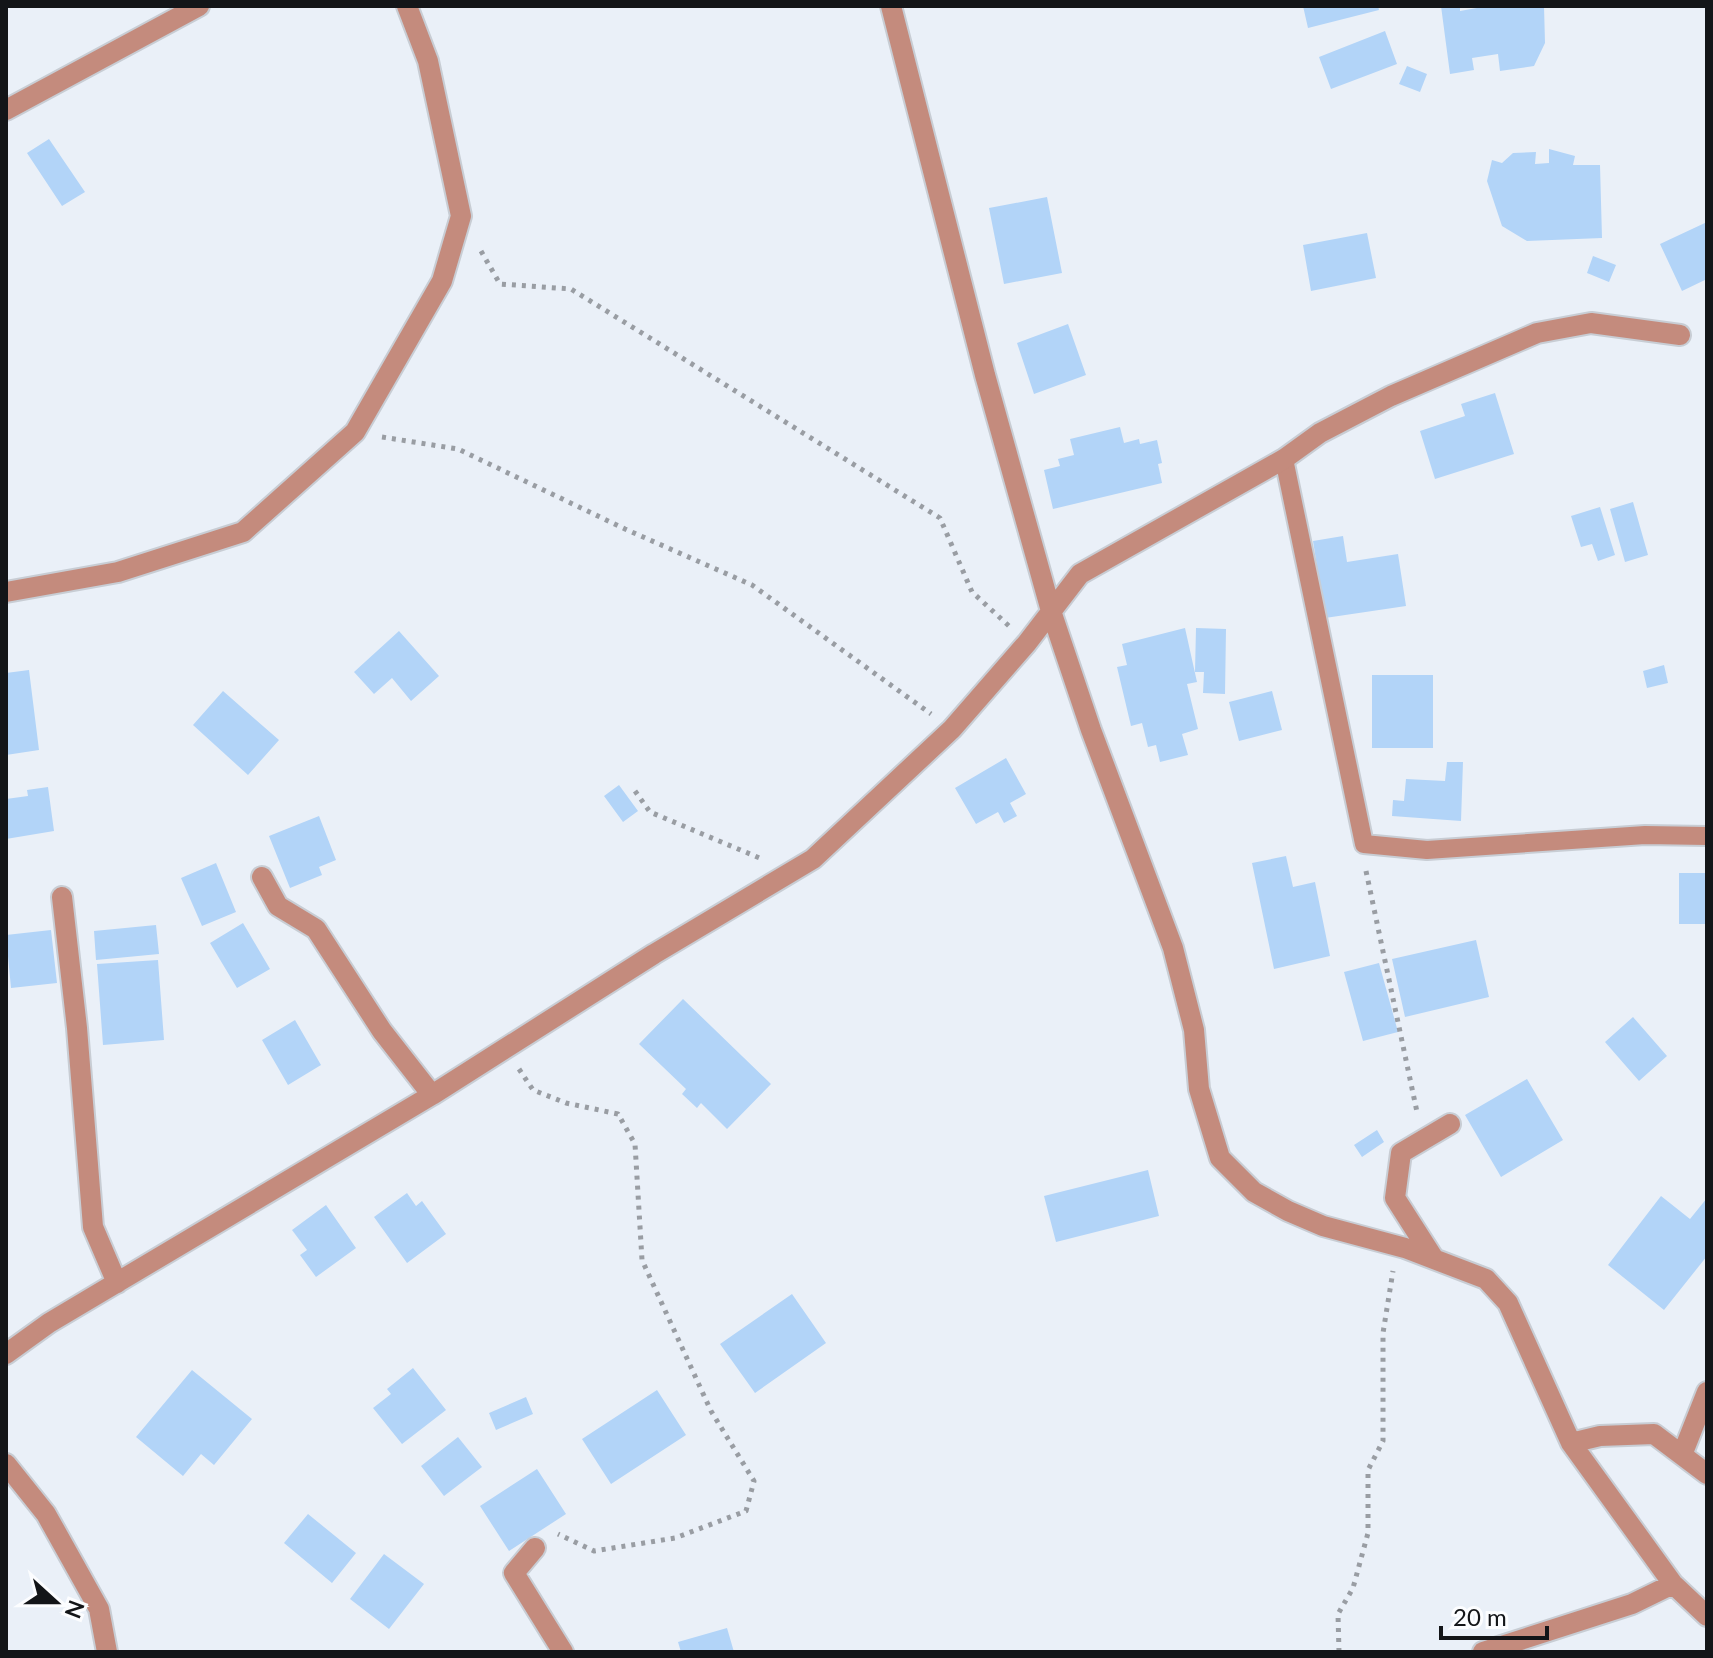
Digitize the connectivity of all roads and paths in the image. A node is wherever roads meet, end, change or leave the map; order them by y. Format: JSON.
{"nodes":[{"id":1,"x":199,"y":6,"type":"edge"},
{"id":2,"x":407,"y":6,"type":"edge"},
{"id":3,"x":891,"y":6,"type":"edge"},
{"id":4,"x":6,"y":110,"type":"edge"},
{"id":5,"x":461,"y":216,"type":"junction"},
{"id":6,"x":1680,"y":335,"type":"dead end"},
{"id":7,"x":355,"y":432,"type":"junction"},
{"id":8,"x":1284,"y":459,"type":"junction"},
{"id":9,"x":6,"y":592,"type":"edge"},
{"id":10,"x":1051,"y":611,"type":"junction"},
{"id":11,"x":1027,"y":643,"type":"junction"},
{"id":12,"x":952,"y":729,"type":"junction"},
{"id":13,"x":635,"y":791,"type":"dead end"},
{"id":14,"x":1707,"y":836,"type":"edge"},
{"id":15,"x":1364,"y":844,"type":"junction"},
{"id":16,"x":793,"y":871,"type":"junction"},
{"id":17,"x":262,"y":877,"type":"dead end"},
{"id":18,"x":62,"y":897,"type":"dead end"},
{"id":19,"x":505,"y":1048,"type":"junction"},
{"id":20,"x":432,"y":1095,"type":"junction"},
{"id":21,"x":1450,"y":1124,"type":"dead end"},
{"id":22,"x":1422,"y":1141,"type":"junction"},
{"id":23,"x":1397,"y":1246,"type":"junction"},
{"id":24,"x":1434,"y":1259,"type":"junction"},
{"id":25,"x":117,"y":1283,"type":"junction"},
{"id":26,"x":6,"y":1354,"type":"edge"},
{"id":27,"x":1707,"y":1392,"type":"edge"},
{"id":28,"x":1571,"y":1443,"type":"junction"},
{"id":29,"x":1682,"y":1455,"type":"junction"},
{"id":30,"x":6,"y":1464,"type":"edge"},
{"id":31,"x":1707,"y":1474,"type":"edge"},
{"id":32,"x":535,"y":1548,"type":"joint"},
{"id":33,"x":1673,"y":1584,"type":"junction"},
{"id":34,"x":1707,"y":1616,"type":"edge"},
{"id":35,"x":107,"y":1652,"type":"edge"},
{"id":36,"x":563,"y":1652,"type":"edge"},
{"id":37,"x":1339,"y":1652,"type":"edge"},
{"id":38,"x":1483,"y":1652,"type":"edge"}],
"edges":[{"from":1,"to":4,"type":"street"},
{"from":2,"to":5,"type":"street"},
{"from":3,"to":10,"type":"street"},
{"from":5,"to":7,"type":"street"},
{"from":5,"to":11,"type":"path"},
{"from":6,"to":8,"type":"street"},
{"from":7,"to":9,"type":"street"},
{"from":7,"to":12,"type":"path"},
{"from":8,"to":10,"type":"street"},
{"from":8,"to":15,"type":"lane"},
{"from":10,"to":11,"type":"street"},
{"from":10,"to":23,"type":"street"},
{"from":11,"to":12,"type":"street"},
{"from":12,"to":16,"type":"street"},
{"from":13,"to":16,"type":"path"},
{"from":14,"to":15,"type":"lane"},
{"from":15,"to":22,"type":"path"},
{"from":16,"to":19,"type":"street"},
{"from":17,"to":20,"type":"street"},
{"from":18,"to":25,"type":"street"},
{"from":19,"to":20,"type":"street"},
{"from":19,"to":32,"type":"path"},
{"from":20,"to":25,"type":"street"},
{"from":21,"to":22,"type":"street"},
{"from":22,"to":24,"type":"street"},
{"from":23,"to":24,"type":"street"},
{"from":23,"to":37,"type":"path"},
{"from":24,"to":28,"type":"street"},
{"from":25,"to":26,"type":"street"},
{"from":27,"to":29,"type":"street"},
{"from":28,"to":29,"type":"street"},
{"from":28,"to":33,"type":"street"},
{"from":29,"to":31,"type":"street"},
{"from":30,"to":35,"type":"street"},
{"from":32,"to":36,"type":"street"},
{"from":33,"to":34,"type":"street"},
{"from":33,"to":38,"type":"street"}]}
